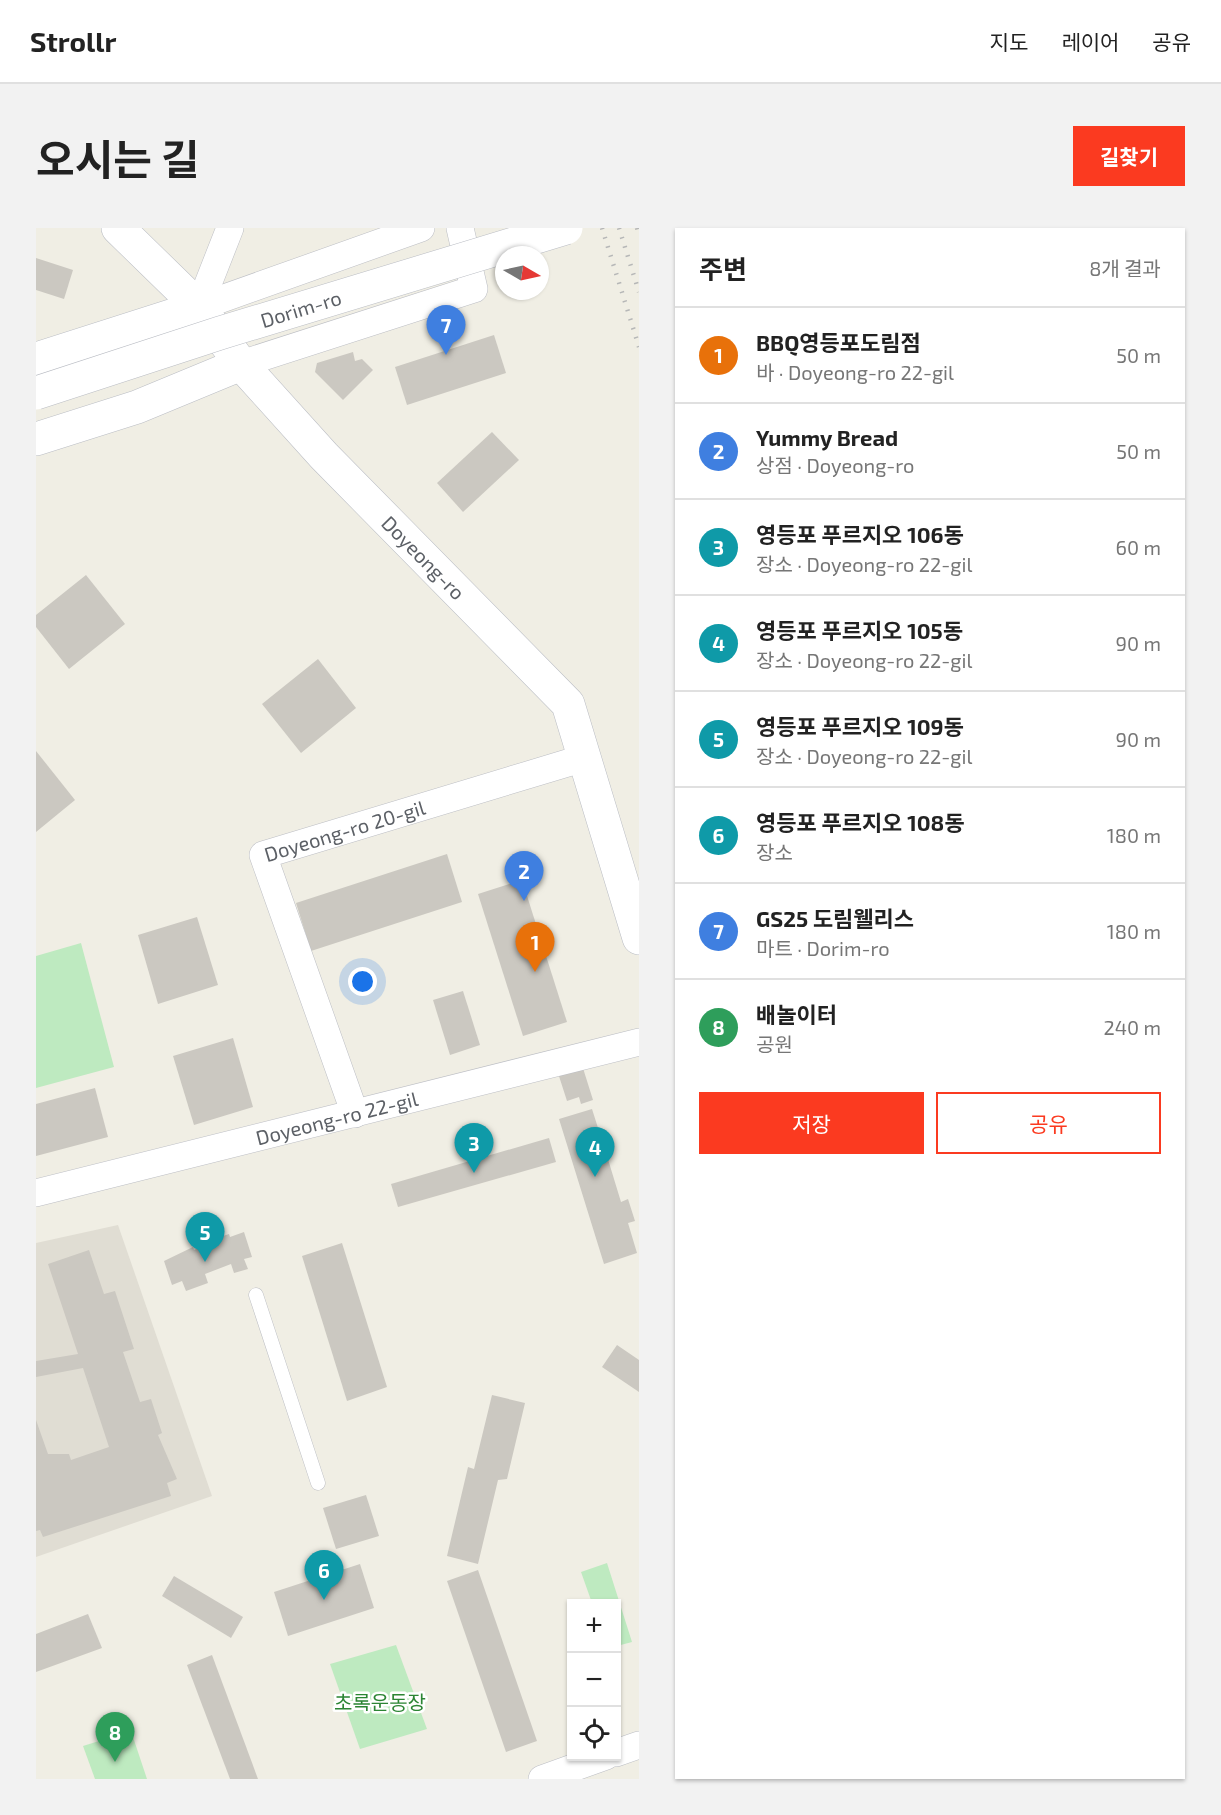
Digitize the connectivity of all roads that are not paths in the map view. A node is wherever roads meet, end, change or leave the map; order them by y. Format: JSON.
{"nodes":[{"id":1,"x":118,"y":228,"type":"edge"},
{"id":2,"x":230,"y":228,"type":"edge"},
{"id":3,"x":421,"y":228,"type":"edge"},
{"id":4,"x":460,"y":228,"type":"edge"},
{"id":5,"x":566,"y":228,"type":"edge"},
{"id":6,"x":198,"y":307,"type":"junction"},
{"id":7,"x":118,"y":333,"type":"junction"},
{"id":8,"x":36,"y":359,"type":"edge"},
{"id":9,"x":241,"y":364,"type":"junction"},
{"id":10,"x":36,"y":393,"type":"edge"},
{"id":11,"x":137,"y":407,"type":"junction"},
{"id":12,"x":36,"y":439,"type":"edge"},
{"id":13,"x":584,"y":758,"type":"junction"},
{"id":14,"x":639,"y":938,"type":"edge"},
{"id":15,"x":639,"y":1042,"type":"edge"},
{"id":16,"x":355,"y":1114,"type":"junction"},
{"id":17,"x":36,"y":1194,"type":"edge"},
{"id":18,"x":256,"y":1295,"type":"dead end"},
{"id":19,"x":318,"y":1484,"type":"dead end"},
{"id":20,"x":639,"y":1745,"type":"edge"},
{"id":21,"x":621,"y":1751,"type":"edge"},
{"id":22,"x":592,"y":1761,"type":"edge"},
{"id":23,"x":542,"y":1779,"type":"edge"}],
"edges":[{"from":1,"to":6,"type":"main road","name":"Doyeong-ro"},
{"from":2,"to":6,"type":"street"},
{"from":3,"to":6,"type":"street"},
{"from":4,"to":9,"type":"street"},
{"from":5,"to":10,"type":"main road","name":"Dorim-ro","bridge":true},
{"from":6,"to":7,"type":"main road"},
{"from":6,"to":9,"type":"main road","name":"Doyeong-ro"},
{"from":7,"to":8,"type":"main road"},
{"from":7,"to":11,"type":"main road"},
{"from":9,"to":11,"type":"main road"},
{"from":9,"to":13,"type":"main road","name":"Doyeong-ro"},
{"from":11,"to":12,"type":"main road"},
{"from":13,"to":14,"type":"main road","name":"Doyeong-ro"},
{"from":13,"to":16,"type":"street","name":"Doyeong-ro 20-gil"},
{"from":15,"to":16,"type":"street","name":"Doyeong-ro 22-gil"},
{"from":16,"to":17,"type":"street","name":"Doyeong-ro 22-gil"},
{"from":18,"to":19,"type":"lane"},
{"from":20,"to":21,"type":"street"},
{"from":22,"to":23,"type":"street"}]}
